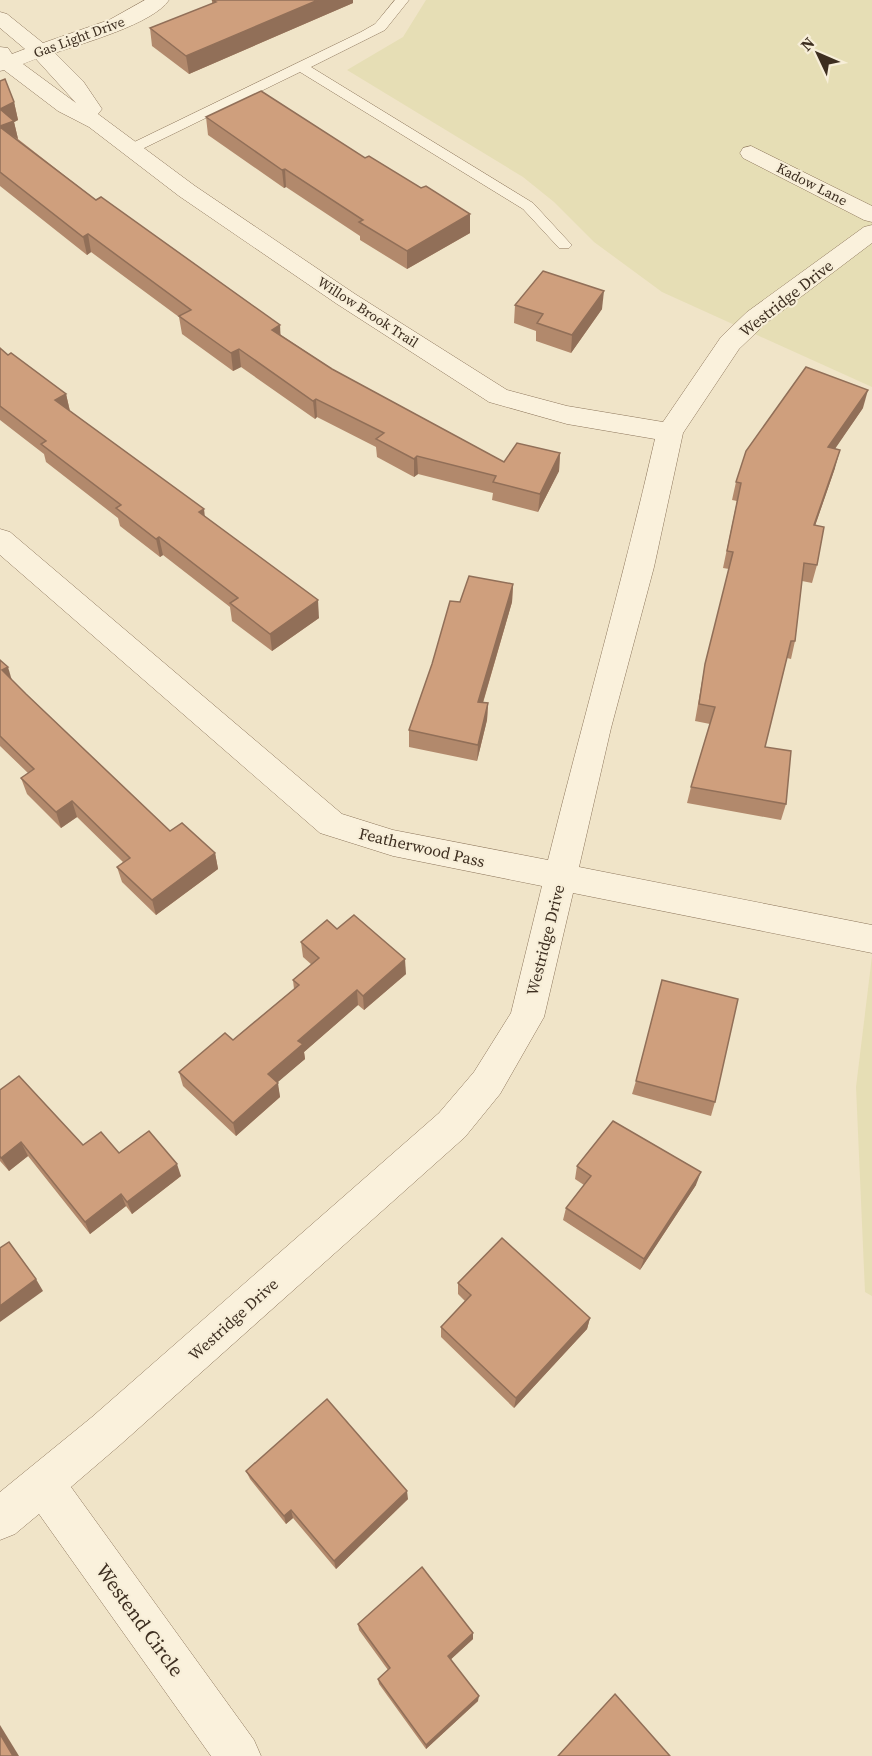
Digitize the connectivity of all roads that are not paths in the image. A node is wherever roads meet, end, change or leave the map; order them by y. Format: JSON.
{"nodes":[{"id":1,"x":402,"y":0,"type":"edge"},
{"id":2,"x":156,"y":1,"type":"edge"},
{"id":3,"x":0,"y":18,"type":"edge"},
{"id":4,"x":34,"y":46,"type":"junction"},
{"id":5,"x":2,"y":58,"type":"edge"},
{"id":6,"x":301,"y":67,"type":"junction"},
{"id":7,"x":97,"y":122,"type":"junction"},
{"id":8,"x":131,"y":149,"type":"junction"},
{"id":9,"x":751,"y":153,"type":"dead end"},
{"id":10,"x":872,"y":214,"type":"edge"},
{"id":11,"x":872,"y":232,"type":"edge"},
{"id":12,"x":564,"y":245,"type":"dead end"},
{"id":13,"x":670,"y":432,"type":"junction"},
{"id":14,"x":0,"y":539,"type":"edge"},
{"id":15,"x":561,"y":877,"type":"junction"},
{"id":16,"x":872,"y":939,"type":"edge"},
{"id":17,"x":43,"y":1484,"type":"junction"},
{"id":18,"x":0,"y":1519,"type":"edge"},
{"id":19,"x":238,"y":1756,"type":"edge"}],
"edges":[{"from":1,"to":6,"type":"lane"},
{"from":2,"to":4,"type":"street","name":"Gas Light Drive"},
{"from":3,"to":4,"type":"street","name":"Willow Brook Trail"},
{"from":4,"to":5,"type":"street","name":"Gas Light Drive"},
{"from":4,"to":7,"type":"street","name":"Willow Brook Trail"},
{"from":5,"to":7,"type":"street","name":"Willow Brook Trail"},
{"from":6,"to":8,"type":"lane"},
{"from":6,"to":12,"type":"lane"},
{"from":7,"to":8,"type":"street","name":"Willow Brook Trail"},
{"from":8,"to":13,"type":"street","name":"Willow Brook Trail"},
{"from":9,"to":10,"type":"street","name":"Kadow Lane"},
{"from":11,"to":13,"type":"street","name":"Westridge Drive"},
{"from":13,"to":15,"type":"street","name":"Westridge Drive"},
{"from":14,"to":15,"type":"street","name":"Featherwood Pass"},
{"from":15,"to":16,"type":"street","name":"Featherwood Pass"},
{"from":15,"to":17,"type":"street","name":"Westridge Drive"},
{"from":17,"to":18,"type":"street","name":"Westridge Drive"},
{"from":17,"to":19,"type":"street","name":"Westend Circle"}]}
